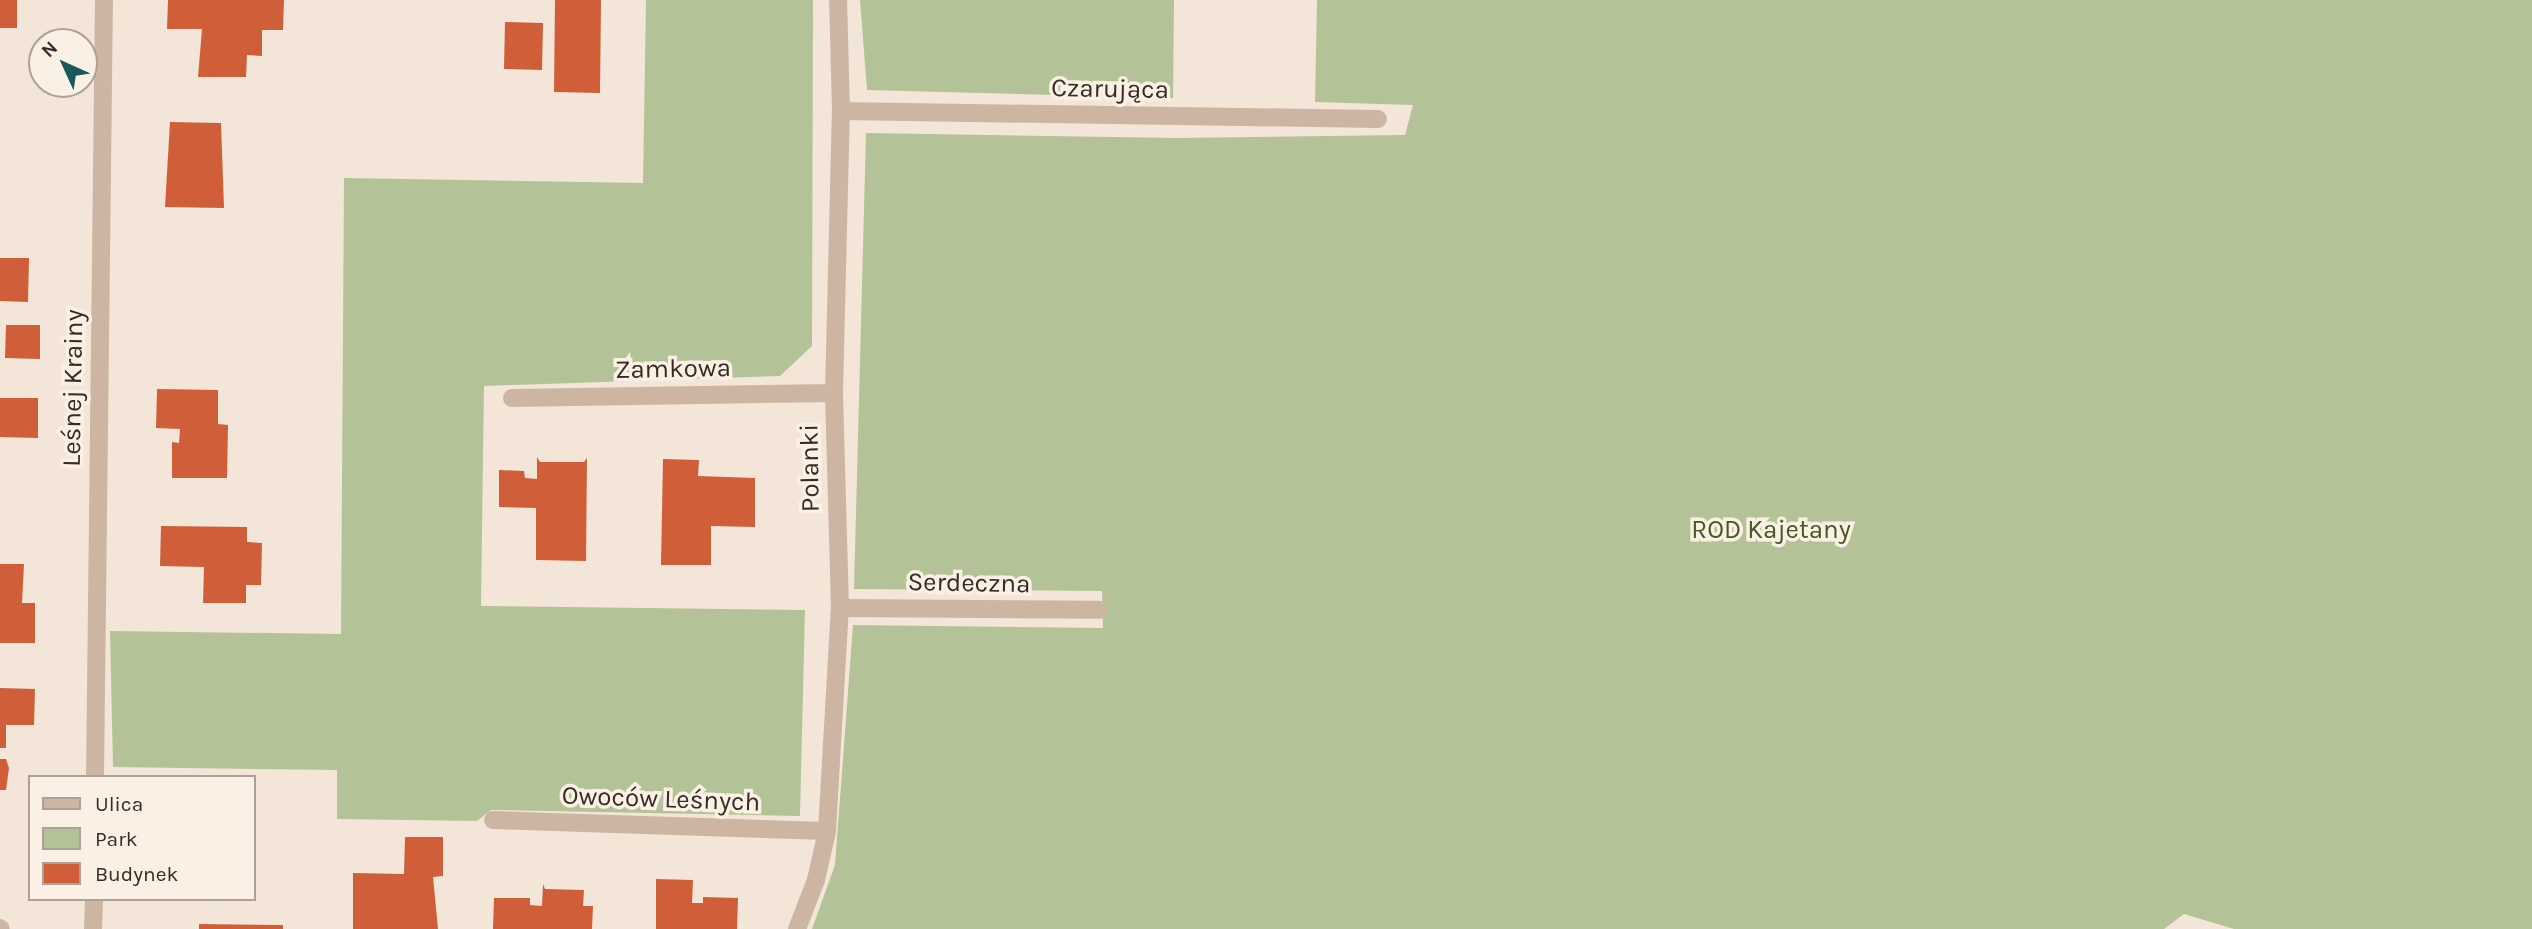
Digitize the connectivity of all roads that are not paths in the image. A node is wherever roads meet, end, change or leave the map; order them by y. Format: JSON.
{"nodes":[{"id":1,"x":104,"y":0,"type":"edge"},
{"id":2,"x":838,"y":0,"type":"edge"},
{"id":3,"x":841,"y":111,"type":"junction"},
{"id":4,"x":1378,"y":119,"type":"dead end"},
{"id":5,"x":834,"y":393,"type":"junction"},
{"id":6,"x":512,"y":398,"type":"dead end"},
{"id":7,"x":839,"y":608,"type":"junction"},
{"id":8,"x":1098,"y":610,"type":"dead end"},
{"id":9,"x":95,"y":775,"type":"edge"},
{"id":10,"x":493,"y":820,"type":"dead end"},
{"id":11,"x":827,"y":831,"type":"junction"},
{"id":12,"x":93,"y":901,"type":"edge"},
{"id":13,"x":93,"y":929,"type":"edge"},
{"id":14,"x":797,"y":929,"type":"edge"}],
"edges":[{"from":1,"to":9,"type":"street","name":"Leśnej Krainy"},
{"from":2,"to":3,"type":"street","name":"Polanki"},
{"from":3,"to":4,"type":"street","name":"Czarująca"},
{"from":3,"to":5,"type":"street","name":"Polanki"},
{"from":5,"to":6,"type":"street","name":"Zamkowa"},
{"from":5,"to":7,"type":"street","name":"Polanki"},
{"from":7,"to":8,"type":"street","name":"Serdeczna"},
{"from":7,"to":11,"type":"street","name":"Polanki"},
{"from":10,"to":11,"type":"street","name":"Owoców Leśnych"},
{"from":11,"to":14,"type":"street","name":"Polanki"},
{"from":12,"to":13,"type":"street"}]}
